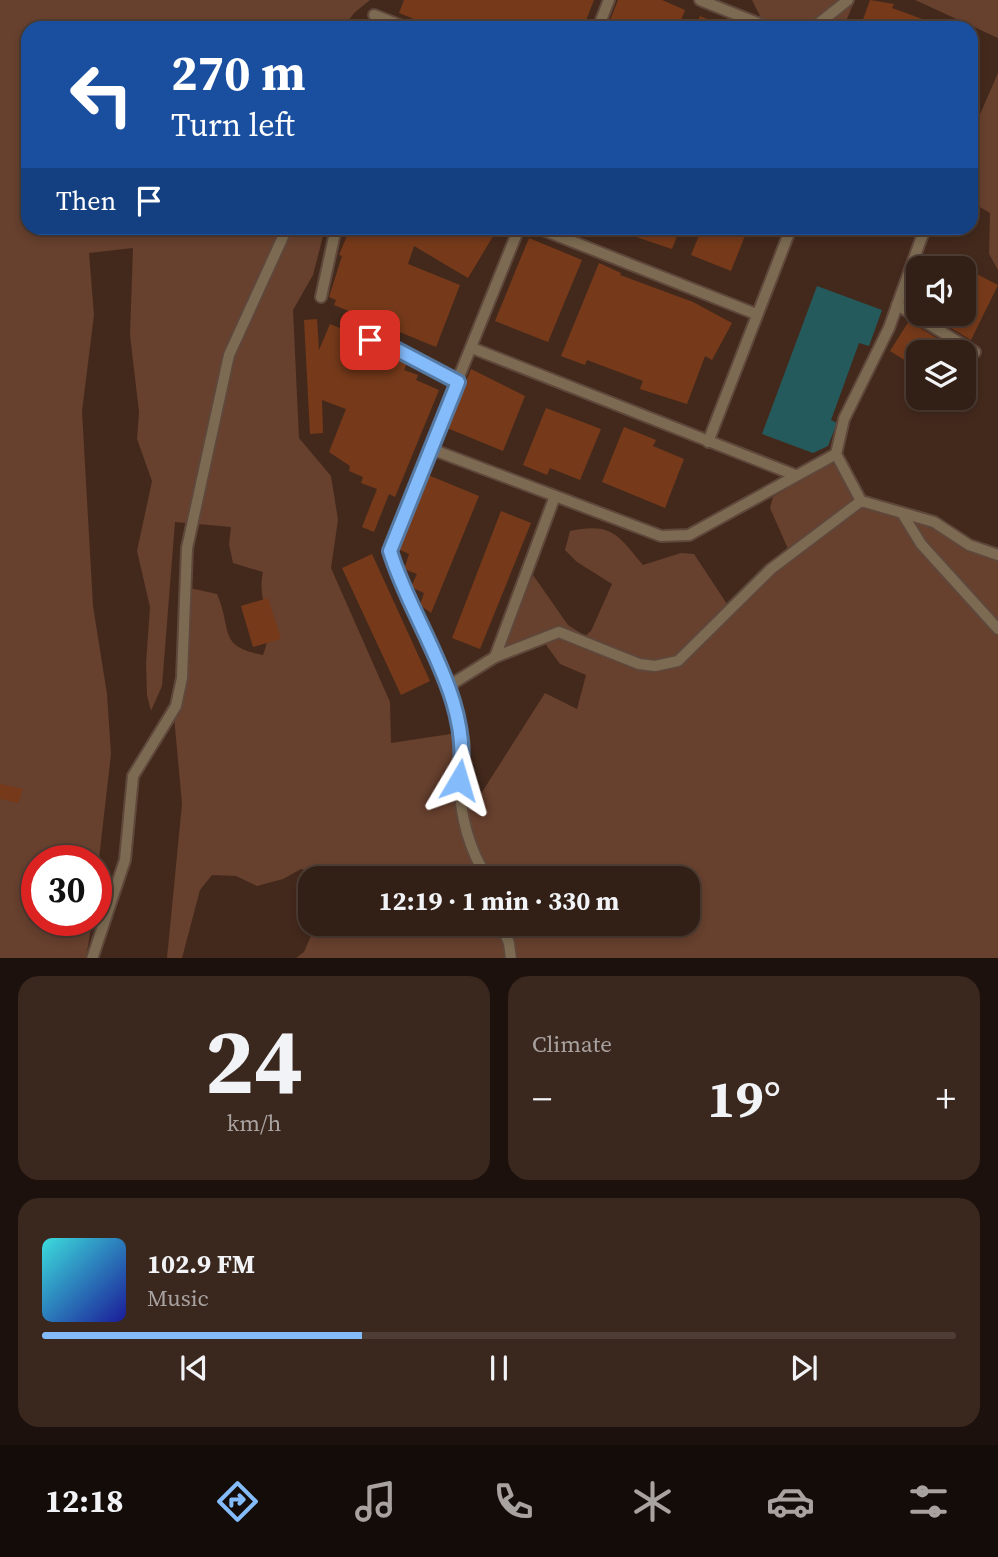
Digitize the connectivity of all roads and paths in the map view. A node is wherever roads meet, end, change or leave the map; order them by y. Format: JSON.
{"nodes":[{"id":1,"x":609,"y":0,"type":"edge"},
{"id":2,"x":699,"y":0,"type":"edge"},
{"id":3,"x":848,"y":0,"type":"edge"},
{"id":4,"x":374,"y":15,"type":"dead end"},
{"id":5,"x":389,"y":21,"type":"edge"},
{"id":6,"x":601,"y":21,"type":"edge"},
{"id":7,"x":752,"y":21,"type":"edge"},
{"id":8,"x":822,"y":21,"type":"edge"},
{"id":9,"x":284,"y":235,"type":"edge"},
{"id":10,"x":334,"y":235,"type":"edge"},
{"id":11,"x":516,"y":235,"type":"edge"},
{"id":12,"x":556,"y":235,"type":"edge"},
{"id":13,"x":788,"y":235,"type":"edge"},
{"id":14,"x":922,"y":235,"type":"edge"},
{"id":15,"x":321,"y":297,"type":"dead end"},
{"id":16,"x":897,"y":305,"type":"junction"},
{"id":17,"x":756,"y":314,"type":"junction"},
{"id":18,"x":370,"y":340,"type":"dead end"},
{"id":19,"x":955,"y":340,"type":"edge"},
{"id":20,"x":472,"y":348,"type":"junction"},
{"id":21,"x":458,"y":382,"type":"junction"},
{"id":22,"x":708,"y":442,"type":"junction"},
{"id":23,"x":431,"y":449,"type":"junction"},
{"id":24,"x":836,"y":454,"type":"junction"},
{"id":25,"x":768,"y":465,"type":"junction"},
{"id":26,"x":795,"y":475,"type":"junction"},
{"id":27,"x":769,"y":489,"type":"junction"},
{"id":28,"x":555,"y":496,"type":"junction"},
{"id":29,"x":861,"y":501,"type":"junction"},
{"id":30,"x":902,"y":513,"type":"junction"},
{"id":31,"x":998,"y":555,"type":"edge"},
{"id":32,"x":998,"y":629,"type":"edge"},
{"id":33,"x":495,"y":657,"type":"junction"},
{"id":34,"x":447,"y":687,"type":"junction"},
{"id":35,"x":482,"y":866,"type":"edge"},
{"id":36,"x":506,"y":936,"type":"edge"},
{"id":37,"x":92,"y":958,"type":"edge"},
{"id":38,"x":510,"y":958,"type":"edge"}],
"edges":[{"from":1,"to":6,"type":"street"},
{"from":2,"to":7,"type":"street"},
{"from":3,"to":8,"type":"street"},
{"from":4,"to":5,"type":"street"},
{"from":9,"to":37,"type":"street"},
{"from":10,"to":15,"type":"street"},
{"from":11,"to":20,"type":"street"},
{"from":12,"to":17,"type":"street"},
{"from":13,"to":17,"type":"street"},
{"from":14,"to":16,"type":"street"},
{"from":16,"to":19,"type":"street"},
{"from":16,"to":24,"type":"street"},
{"from":17,"to":22,"type":"street"},
{"from":18,"to":21,"type":"street"},
{"from":20,"to":21,"type":"street"},
{"from":20,"to":22,"type":"street"},
{"from":21,"to":23,"type":"street"},
{"from":22,"to":25,"type":"street"},
{"from":23,"to":28,"type":"street"},
{"from":23,"to":34,"type":"street"},
{"from":24,"to":26,"type":"street"},
{"from":24,"to":29,"type":"street"},
{"from":25,"to":26,"type":"street"},
{"from":25,"to":27,"type":"street"},
{"from":26,"to":27,"type":"street"},
{"from":27,"to":28,"type":"street"},
{"from":28,"to":33,"type":"street"},
{"from":29,"to":30,"type":"street"},
{"from":29,"to":33,"type":"street"},
{"from":30,"to":31,"type":"street"},
{"from":30,"to":32,"type":"street"},
{"from":33,"to":34,"type":"street"},
{"from":34,"to":35,"type":"street"},
{"from":36,"to":38,"type":"street"}]}
